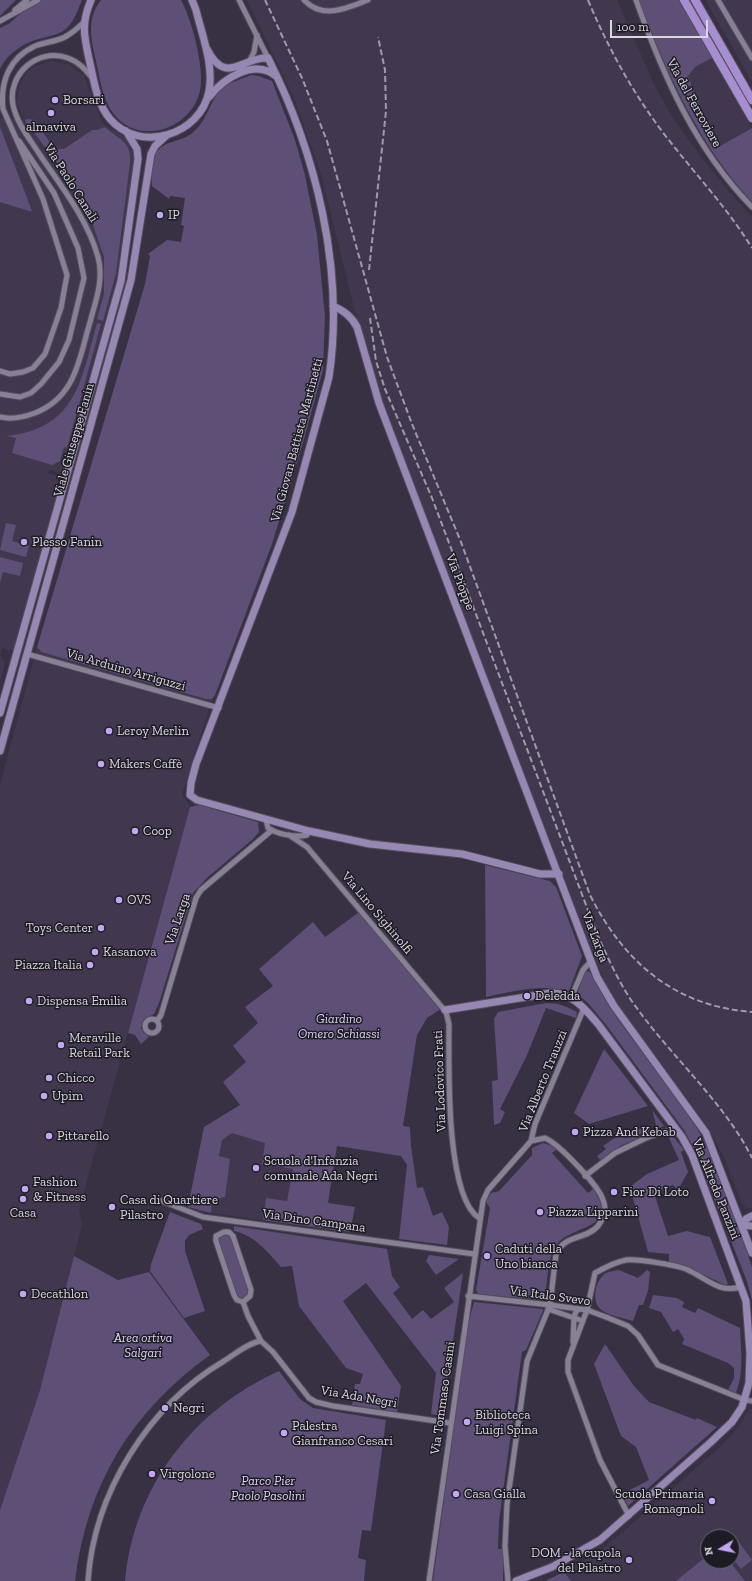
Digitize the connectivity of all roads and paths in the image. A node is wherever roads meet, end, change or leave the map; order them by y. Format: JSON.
{"nodes":[{"id":1,"x":27,"y":0,"type":"edge"},
{"id":2,"x":38,"y":0,"type":"edge"},
{"id":3,"x":91,"y":0,"type":"edge"},
{"id":4,"x":192,"y":0,"type":"edge"},
{"id":5,"x":239,"y":0,"type":"edge"},
{"id":6,"x":304,"y":0,"type":"edge"},
{"id":7,"x":368,"y":0,"type":"edge"},
{"id":8,"x":636,"y":0,"type":"edge"},
{"id":9,"x":684,"y":0,"type":"edge"},
{"id":10,"x":695,"y":0,"type":"edge"},
{"id":11,"x":718,"y":0,"type":"edge"},
{"id":12,"x":2,"y":20,"type":"edge"},
{"id":13,"x":84,"y":22,"type":"junction"},
{"id":14,"x":257,"y":34,"type":"junction"},
{"id":15,"x":202,"y":36,"type":"junction"},
{"id":16,"x":268,"y":58,"type":"junction"},
{"id":17,"x":752,"y":58,"type":"edge"},
{"id":18,"x":250,"y":60,"type":"junction"},
{"id":19,"x":257,"y":68,"type":"junction"},
{"id":20,"x":279,"y":78,"type":"junction"},
{"id":21,"x":94,"y":80,"type":"junction"},
{"id":22,"x":752,"y":100,"type":"edge"},
{"id":23,"x":206,"y":101,"type":"junction"},
{"id":24,"x":752,"y":118,"type":"edge"},
{"id":25,"x":10,"y":129,"type":"junction"},
{"id":26,"x":126,"y":131,"type":"junction"},
{"id":27,"x":166,"y":136,"type":"junction"},
{"id":28,"x":752,"y":207,"type":"edge"},
{"id":29,"x":333,"y":306,"type":"junction"},
{"id":30,"x":0,"y":371,"type":"edge"},
{"id":31,"x":0,"y":394,"type":"edge"},
{"id":32,"x":0,"y":417,"type":"edge"},
{"id":33,"x":66,"y":478,"type":"junction"},
{"id":34,"x":75,"y":481,"type":"junction"},
{"id":35,"x":27,"y":654,"type":"junction"},
{"id":36,"x":219,"y":708,"type":"junction"},
{"id":37,"x":0,"y":713,"type":"edge"},
{"id":38,"x":0,"y":752,"type":"edge"},
{"id":39,"x":266,"y":820,"type":"junction"},
{"id":40,"x":272,"y":830,"type":"junction"},
{"id":41,"x":309,"y":830,"type":"junction"},
{"id":42,"x":289,"y":834,"type":"junction"},
{"id":43,"x":559,"y":874,"type":"junction"},
{"id":44,"x":591,"y":961,"type":"junction"},
{"id":45,"x":571,"y":998,"type":"junction"},
{"id":46,"x":584,"y":1008,"type":"junction"},
{"id":47,"x":445,"y":1010,"type":"junction"},
{"id":48,"x":157,"y":1021,"type":"dead end"},
{"id":49,"x":676,"y":1128,"type":"junction"},
{"id":50,"x":531,"y":1141,"type":"junction"},
{"id":51,"x":585,"y":1176,"type":"junction"},
{"id":52,"x":154,"y":1198,"type":"dead end"},
{"id":53,"x":752,"y":1216,"type":"edge"},
{"id":54,"x":479,"y":1218,"type":"junction"},
{"id":55,"x":742,"y":1225,"type":"junction"},
{"id":56,"x":752,"y":1226,"type":"edge"},
{"id":57,"x":752,"y":1253,"type":"edge"},
{"id":58,"x":474,"y":1254,"type":"junction"},
{"id":59,"x":741,"y":1288,"type":"junction"},
{"id":60,"x":468,"y":1296,"type":"junction"},
{"id":61,"x":244,"y":1302,"type":"junction"},
{"id":62,"x":549,"y":1307,"type":"junction"},
{"id":63,"x":580,"y":1309,"type":"junction"},
{"id":64,"x":587,"y":1310,"type":"junction"},
{"id":65,"x":574,"y":1318,"type":"junction"},
{"id":66,"x":583,"y":1321,"type":"junction"},
{"id":67,"x":261,"y":1341,"type":"junction"},
{"id":68,"x":573,"y":1349,"type":"junction"},
{"id":69,"x":748,"y":1400,"type":"edge"},
{"id":70,"x":450,"y":1423,"type":"junction"},
{"id":71,"x":629,"y":1516,"type":"junction"},
{"id":72,"x":88,"y":1581,"type":"edge"},
{"id":73,"x":429,"y":1581,"type":"edge"},
{"id":74,"x":508,"y":1581,"type":"edge"},
{"id":75,"x":516,"y":1581,"type":"edge"}],
"edges":[{"from":1,"to":12,"type":"street"},
{"from":2,"to":12,"type":"street"},
{"from":3,"to":13,"type":"street"},
{"from":4,"to":15,"type":"street"},
{"from":5,"to":14,"type":"street","name":"Via Giovan Battista Martinetti"},
{"from":6,"to":7,"type":"street"},
{"from":8,"to":28,"type":"street","name":"Via del Ferroviere"},
{"from":9,"to":24,"type":"main road"},
{"from":10,"to":22,"type":"main road"},
{"from":11,"to":17,"type":"street"},
{"from":13,"to":21,"type":"street"},
{"from":13,"to":25,"type":"street","name":"Via Paolo Canali"},
{"from":14,"to":16,"type":"street","name":"Via Giovan Battista Martinetti"},
{"from":14,"to":18,"type":"street"},
{"from":15,"to":18,"type":"street"},
{"from":15,"to":23,"type":"street"},
{"from":16,"to":18,"type":"street"},
{"from":16,"to":19,"type":"street"},
{"from":16,"to":20,"type":"street","name":"Via Giovan Battista Martinetti"},
{"from":19,"to":20,"type":"street"},
{"from":19,"to":23,"type":"street"},
{"from":20,"to":29,"type":"street","name":"Via Giovan Battista Martinetti"},
{"from":21,"to":26,"type":"street"},
{"from":21,"to":32,"type":"street","name":"Via Paolo Canali"},
{"from":23,"to":27,"type":"street"},
{"from":25,"to":30,"type":"street","name":"Via Paolo Canali"},
{"from":25,"to":31,"type":"street"},
{"from":26,"to":27,"type":"street"},
{"from":26,"to":33,"type":"street","name":"Viale Giuseppe Fanin"},
{"from":27,"to":34,"type":"street","name":"Viale Giuseppe Fanin"},
{"from":29,"to":36,"type":"street","name":"Via Giovan Battista Martinetti"},
{"from":29,"to":43,"type":"street","name":"Via Pioppe"},
{"from":33,"to":34,"type":"street"},
{"from":33,"to":37,"type":"street","name":"Viale Giuseppe Fanin"},
{"from":34,"to":35,"type":"street","name":"Viale Giuseppe Fanin"},
{"from":35,"to":36,"type":"street","name":"Via Arduino Arriguzzi"},
{"from":35,"to":38,"type":"street","name":"Viale Giuseppe Fanin"},
{"from":36,"to":39,"type":"street","name":"Via Giovan Battista Martinetti"},
{"from":39,"to":40,"type":"street"},
{"from":39,"to":41,"type":"street"},
{"from":40,"to":42,"type":"street"},
{"from":40,"to":48,"type":"street","name":"Via Larga"},
{"from":41,"to":42,"type":"street"},
{"from":41,"to":43,"type":"street"},
{"from":42,"to":47,"type":"street","name":"Via Lino Sighinolfi"},
{"from":43,"to":44,"type":"street","name":"Via Larga"},
{"from":44,"to":45,"type":"street"},
{"from":44,"to":55,"type":"street","name":"Via Larga"},
{"from":45,"to":46,"type":"street","name":"Via Alfredo Panzini"},
{"from":45,"to":47,"type":"street","name":"Via Alfredo Panzini"},
{"from":46,"to":49,"type":"street","name":"Via Alfredo Panzini"},
{"from":46,"to":50,"type":"street","name":"Via Alberto Trauzzi"},
{"from":47,"to":54,"type":"street","name":"Via Lodovico Frati"},
{"from":49,"to":51,"type":"street"},
{"from":49,"to":59,"type":"street","name":"Via Alfredo Panzini"},
{"from":50,"to":51,"type":"street"},
{"from":50,"to":54,"type":"street","name":"Via Alberto Trauzzi"},
{"from":51,"to":62,"type":"street"},
{"from":52,"to":58,"type":"street","name":"Via Dino Campana"},
{"from":53,"to":55,"type":"street"},
{"from":54,"to":58,"type":"street","name":"Via Tommaso Casini"},
{"from":55,"to":56,"type":"street"},
{"from":55,"to":57,"type":"street","name":"Via Larga"},
{"from":58,"to":60,"type":"street","name":"Via Tommaso Casini"},
{"from":59,"to":64,"type":"street"},
{"from":59,"to":69,"type":"street","name":"Via Alfredo Panzini"},
{"from":60,"to":62,"type":"street","name":"Via Italo Svevo"},
{"from":60,"to":70,"type":"street","name":"Via Tommaso Casini"},
{"from":61,"to":61,"type":"street","name":"Via Ada Negri"},
{"from":61,"to":67,"type":"street","name":"Via Ada Negri"},
{"from":62,"to":63,"type":"street","name":"Via Italo Svevo"},
{"from":62,"to":65,"type":"street","name":"Via Italo Svevo"},
{"from":62,"to":74,"type":"street"},
{"from":63,"to":64,"type":"street","name":"Via Italo Svevo"},
{"from":63,"to":65,"type":"street"},
{"from":64,"to":66,"type":"street"},
{"from":64,"to":69,"type":"street","name":"Via Italo Svevo"},
{"from":65,"to":66,"type":"street","name":"Via Italo Svevo"},
{"from":65,"to":68,"type":"street"},
{"from":66,"to":68,"type":"street"},
{"from":67,"to":70,"type":"street","name":"Via Ada Negri"},
{"from":67,"to":72,"type":"street"},
{"from":68,"to":71,"type":"street"},
{"from":69,"to":71,"type":"street","name":"Via Alfredo Panzini"},
{"from":70,"to":73,"type":"street","name":"Via Tommaso Casini"},
{"from":71,"to":75,"type":"street","name":"Via Alfredo Panzini"}]}
